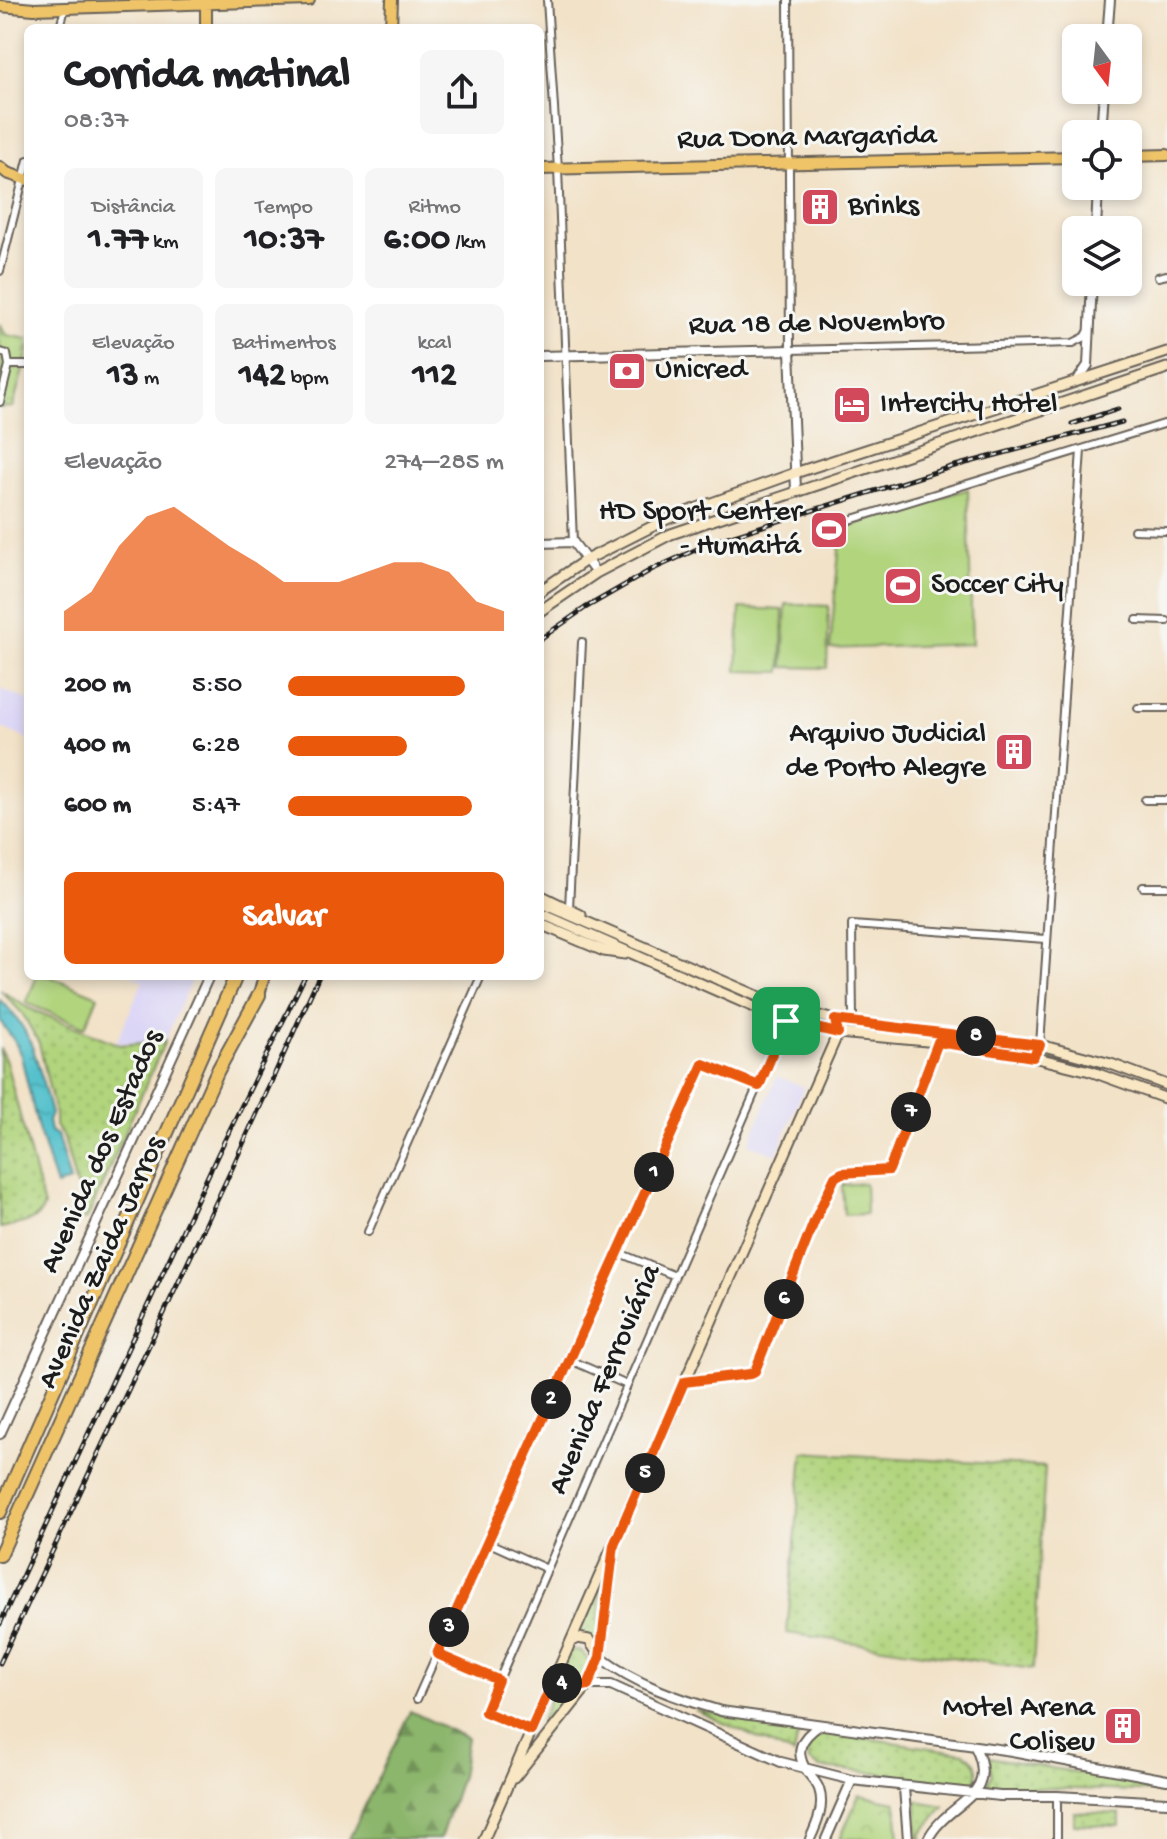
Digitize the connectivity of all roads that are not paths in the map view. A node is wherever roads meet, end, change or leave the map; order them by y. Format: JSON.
{"nodes":[{"id":1,"x":309,"y":0,"type":"edge"},
{"id":2,"x":392,"y":0,"type":"edge"},
{"id":3,"x":547,"y":0,"type":"edge"},
{"id":4,"x":788,"y":0,"type":"edge"},
{"id":5,"x":1110,"y":0,"type":"edge"},
{"id":6,"x":206,"y":1,"type":"edge"},
{"id":7,"x":0,"y":6,"type":"edge"},
{"id":8,"x":65,"y":8,"type":"junction"},
{"id":9,"x":61,"y":24,"type":"edge"},
{"id":10,"x":206,"y":24,"type":"edge"},
{"id":11,"x":391,"y":24,"type":"edge"},
{"id":12,"x":1108,"y":24,"type":"edge"},
{"id":13,"x":1167,"y":155,"type":"edge"},
{"id":14,"x":1142,"y":156,"type":"edge"},
{"id":15,"x":1062,"y":157,"type":"edge"},
{"id":16,"x":789,"y":163,"type":"junction"},
{"id":17,"x":0,"y":167,"type":"edge"},
{"id":18,"x":544,"y":169,"type":"edge"},
{"id":19,"x":558,"y":169,"type":"junction"},
{"id":20,"x":24,"y":179,"type":"edge"},
{"id":21,"x":24,"y":187,"type":"edge"},
{"id":22,"x":0,"y":271,"type":"edge"},
{"id":23,"x":1167,"y":275,"type":"edge"},
{"id":24,"x":1158,"y":277,"type":"dead end"},
{"id":25,"x":1091,"y":296,"type":"edge"},
{"id":26,"x":1090,"y":329,"type":"junction"},
{"id":27,"x":790,"y":350,"type":"junction"},
{"id":28,"x":0,"y":352,"type":"edge"},
{"id":29,"x":1167,"y":352,"type":"edge"},
{"id":30,"x":544,"y":356,"type":"edge"},
{"id":31,"x":565,"y":356,"type":"junction"},
{"id":32,"x":9,"y":365,"type":"junction"},
{"id":33,"x":24,"y":365,"type":"edge"},
{"id":34,"x":1167,"y":368,"type":"edge"},
{"id":35,"x":1075,"y":383,"type":"junction"},
{"id":36,"x":0,"y":402,"type":"edge"},
{"id":37,"x":1167,"y":423,"type":"edge"},
{"id":38,"x":1081,"y":450,"type":"junction"},
{"id":39,"x":795,"y":473,"type":"junction"},
{"id":40,"x":796,"y":490,"type":"junction"},
{"id":41,"x":840,"y":523,"type":"dead end"},
{"id":42,"x":1134,"y":530,"type":"dead end"},
{"id":43,"x":1167,"y":531,"type":"edge"},
{"id":44,"x":573,"y":542,"type":"junction"},
{"id":45,"x":544,"y":543,"type":"edge"},
{"id":46,"x":586,"y":560,"type":"junction"},
{"id":47,"x":596,"y":573,"type":"junction"},
{"id":48,"x":544,"y":588,"type":"edge"},
{"id":49,"x":544,"y":608,"type":"edge"},
{"id":50,"x":1137,"y":620,"type":"dead end"},
{"id":51,"x":1167,"y":621,"type":"edge"},
{"id":52,"x":582,"y":642,"type":"dead end"},
{"id":53,"x":1138,"y":708,"type":"dead end"},
{"id":54,"x":1167,"y":708,"type":"edge"},
{"id":55,"x":1145,"y":800,"type":"dead end"},
{"id":56,"x":1167,"y":800,"type":"edge"},
{"id":57,"x":1143,"y":887,"type":"dead end"},
{"id":58,"x":1167,"y":887,"type":"edge"},
{"id":59,"x":544,"y":897,"type":"edge"},
{"id":60,"x":544,"y":904,"type":"edge"},
{"id":61,"x":569,"y":908,"type":"junction"},
{"id":62,"x":544,"y":914,"type":"edge"},
{"id":63,"x":574,"y":922,"type":"junction"},
{"id":64,"x":544,"y":926,"type":"edge"},
{"id":65,"x":611,"y":933,"type":"junction"},
{"id":66,"x":1046,"y":939,"type":"junction"},
{"id":67,"x":636,"y":956,"type":"junction"},
{"id":68,"x":207,"y":980,"type":"edge"},
{"id":69,"x":234,"y":980,"type":"edge"},
{"id":70,"x":263,"y":980,"type":"edge"},
{"id":71,"x":268,"y":980,"type":"edge"},
{"id":72,"x":479,"y":980,"type":"edge"},
{"id":73,"x":259,"y":995,"type":"junction"},
{"id":74,"x":835,"y":1020,"type":"junction"},
{"id":75,"x":786,"y":1021,"type":"junction"},
{"id":76,"x":853,"y":1021,"type":"junction"},
{"id":77,"x":838,"y":1033,"type":"junction"},
{"id":78,"x":867,"y":1036,"type":"junction"},
{"id":79,"x":938,"y":1042,"type":"junction"},
{"id":80,"x":1040,"y":1045,"type":"junction"},
{"id":81,"x":1033,"y":1057,"type":"junction"},
{"id":82,"x":1143,"y":1076,"type":"junction"},
{"id":83,"x":1167,"y":1085,"type":"edge"},
{"id":84,"x":759,"y":1086,"type":"junction"},
{"id":85,"x":1138,"y":1088,"type":"junction"},
{"id":86,"x":1167,"y":1099,"type":"edge"},
{"id":87,"x":368,"y":1232,"type":"dead end"},
{"id":88,"x":617,"y":1252,"type":"junction"},
{"id":89,"x":675,"y":1276,"type":"junction"},
{"id":90,"x":568,"y":1359,"type":"junction"},
{"id":91,"x":684,"y":1382,"type":"junction"},
{"id":92,"x":627,"y":1385,"type":"junction"},
{"id":93,"x":0,"y":1434,"type":"edge"},
{"id":94,"x":0,"y":1512,"type":"edge"},
{"id":95,"x":487,"y":1542,"type":"junction"},
{"id":96,"x":614,"y":1545,"type":"junction"},
{"id":97,"x":0,"y":1555,"type":"edge"},
{"id":98,"x":547,"y":1569,"type":"junction"},
{"id":99,"x":571,"y":1641,"type":"junction"},
{"id":100,"x":437,"y":1654,"type":"junction"},
{"id":101,"x":600,"y":1657,"type":"junction"},
{"id":102,"x":555,"y":1677,"type":"junction"},
{"id":103,"x":498,"y":1680,"type":"junction"},
{"id":104,"x":588,"y":1685,"type":"junction"},
{"id":105,"x":417,"y":1699,"type":"dead end"},
{"id":106,"x":820,"y":1724,"type":"junction"},
{"id":107,"x":531,"y":1731,"type":"junction"},
{"id":108,"x":975,"y":1747,"type":"junction"},
{"id":109,"x":805,"y":1769,"type":"junction"},
{"id":110,"x":852,"y":1780,"type":"junction"},
{"id":111,"x":1167,"y":1780,"type":"edge"},
{"id":112,"x":904,"y":1788,"type":"junction"},
{"id":113,"x":505,"y":1790,"type":"junction"},
{"id":114,"x":975,"y":1795,"type":"junction"},
{"id":115,"x":1057,"y":1796,"type":"junction"},
{"id":116,"x":1167,"y":1802,"type":"edge"},
{"id":117,"x":484,"y":1839,"type":"edge"},
{"id":118,"x":810,"y":1839,"type":"edge"},
{"id":119,"x":826,"y":1839,"type":"edge"},
{"id":120,"x":908,"y":1839,"type":"edge"},
{"id":121,"x":928,"y":1839,"type":"edge"},
{"id":122,"x":1057,"y":1839,"type":"edge"}],
"edges":[{"from":1,"to":6,"type":"main road"},
{"from":2,"to":11,"type":"main road"},
{"from":3,"to":19,"type":"street"},
{"from":4,"to":16,"type":"street"},
{"from":5,"to":12,"type":"street"},
{"from":6,"to":8,"type":"main road"},
{"from":6,"to":10,"type":"main road"},
{"from":7,"to":8,"type":"main road"},
{"from":8,"to":9,"type":"street"},
{"from":13,"to":14,"type":"main road"},
{"from":15,"to":16,"type":"main road","name":"Rua Dona Margarida"},
{"from":16,"to":19,"type":"main road","name":"Rua Dona Margarida"},
{"from":16,"to":27,"type":"street"},
{"from":17,"to":20,"type":"main road"},
{"from":18,"to":19,"type":"main road","name":"Rua Dona Margarida"},
{"from":19,"to":31,"type":"street"},
{"from":21,"to":22,"type":"street"},
{"from":23,"to":24,"type":"street"},
{"from":25,"to":26,"type":"street"},
{"from":26,"to":27,"type":"street","name":"Rua 18 de Novembro"},
{"from":26,"to":35,"type":"street"},
{"from":27,"to":31,"type":"street","name":"Rua 18 de Novembro"},
{"from":27,"to":39,"type":"street"},
{"from":28,"to":32,"type":"street"},
{"from":29,"to":35,"type":"main road"},
{"from":30,"to":31,"type":"street","name":"Rua 18 de Novembro"},
{"from":31,"to":44,"type":"street"},
{"from":32,"to":33,"type":"street"},
{"from":32,"to":36,"type":"street"},
{"from":34,"to":40,"type":"main road"},
{"from":35,"to":39,"type":"main road"},
{"from":37,"to":38,"type":"street"},
{"from":38,"to":41,"type":"street"},
{"from":38,"to":66,"type":"street"},
{"from":39,"to":40,"type":"street"},
{"from":39,"to":46,"type":"main road"},
{"from":40,"to":47,"type":"main road"},
{"from":42,"to":43,"type":"street"},
{"from":44,"to":45,"type":"street"},
{"from":44,"to":46,"type":"street"},
{"from":46,"to":47,"type":"street"},
{"from":46,"to":48,"type":"main road"},
{"from":47,"to":49,"type":"main road"},
{"from":50,"to":51,"type":"street"},
{"from":52,"to":61,"type":"street"},
{"from":53,"to":54,"type":"street"},
{"from":55,"to":56,"type":"street"},
{"from":57,"to":58,"type":"street"},
{"from":59,"to":61,"type":"main road"},
{"from":60,"to":63,"type":"main road"},
{"from":61,"to":65,"type":"main road"},
{"from":62,"to":63,"type":"main road"},
{"from":63,"to":65,"type":"main road"},
{"from":63,"to":67,"type":"main road"},
{"from":64,"to":67,"type":"main road"},
{"from":65,"to":74,"type":"main road"},
{"from":66,"to":76,"type":"street"},
{"from":66,"to":80,"type":"street"},
{"from":67,"to":75,"type":"main road"},
{"from":68,"to":93,"type":"street","name":"Avenida dos Estados"},
{"from":69,"to":94,"type":"highway","name":"Avenida Zaida Jarros"},
{"from":70,"to":73,"type":"main road"},
{"from":71,"to":73,"type":"main road"},
{"from":72,"to":87,"type":"street"},
{"from":73,"to":97,"type":"highway","name":"Avenida Zaida Jarros"},
{"from":74,"to":76,"type":"main road"},
{"from":74,"to":77,"type":"main road"},
{"from":75,"to":77,"type":"main road"},
{"from":75,"to":84,"type":"street","name":"Avenida Ferroviária"},
{"from":76,"to":78,"type":"street"},
{"from":76,"to":80,"type":"main road"},
{"from":77,"to":78,"type":"main road"},
{"from":77,"to":91,"type":"main road"},
{"from":78,"to":79,"type":"main road"},
{"from":79,"to":81,"type":"main road"},
{"from":79,"to":91,"type":"street"},
{"from":80,"to":81,"type":"street"},
{"from":80,"to":82,"type":"main road"},
{"from":81,"to":85,"type":"main road"},
{"from":82,"to":83,"type":"main road"},
{"from":82,"to":85,"type":"main road"},
{"from":84,"to":88,"type":"street"},
{"from":84,"to":89,"type":"street","name":"Avenida Ferroviária"},
{"from":85,"to":86,"type":"main road"},
{"from":88,"to":89,"type":"street"},
{"from":88,"to":90,"type":"street"},
{"from":89,"to":92,"type":"street","name":"Avenida Ferroviária"},
{"from":90,"to":92,"type":"street"},
{"from":90,"to":95,"type":"street"},
{"from":91,"to":96,"type":"main road"},
{"from":92,"to":98,"type":"street","name":"Avenida Ferroviária"},
{"from":95,"to":98,"type":"street"},
{"from":95,"to":100,"type":"street"},
{"from":96,"to":99,"type":"main road"},
{"from":96,"to":101,"type":"main road"},
{"from":98,"to":103,"type":"street","name":"Avenida Ferroviária"},
{"from":99,"to":101,"type":"main road"},
{"from":99,"to":102,"type":"main road"},
{"from":100,"to":103,"type":"street"},
{"from":100,"to":105,"type":"street"},
{"from":101,"to":104,"type":"main road"},
{"from":101,"to":106,"type":"street"},
{"from":102,"to":104,"type":"main road"},
{"from":102,"to":107,"type":"main road"},
{"from":103,"to":107,"type":"street","name":"Avenida Ferroviária"},
{"from":104,"to":109,"type":"street"},
{"from":104,"to":113,"type":"main road"},
{"from":106,"to":108,"type":"street"},
{"from":106,"to":109,"type":"street"},
{"from":107,"to":113,"type":"main road"},
{"from":108,"to":111,"type":"street"},
{"from":108,"to":114,"type":"street"},
{"from":109,"to":110,"type":"street"},
{"from":109,"to":118,"type":"street"},
{"from":110,"to":112,"type":"street"},
{"from":110,"to":119,"type":"street"},
{"from":112,"to":114,"type":"street"},
{"from":112,"to":120,"type":"street"},
{"from":113,"to":117,"type":"main road"},
{"from":114,"to":115,"type":"street"},
{"from":114,"to":121,"type":"street"},
{"from":115,"to":116,"type":"street"},
{"from":115,"to":122,"type":"street"}]}
